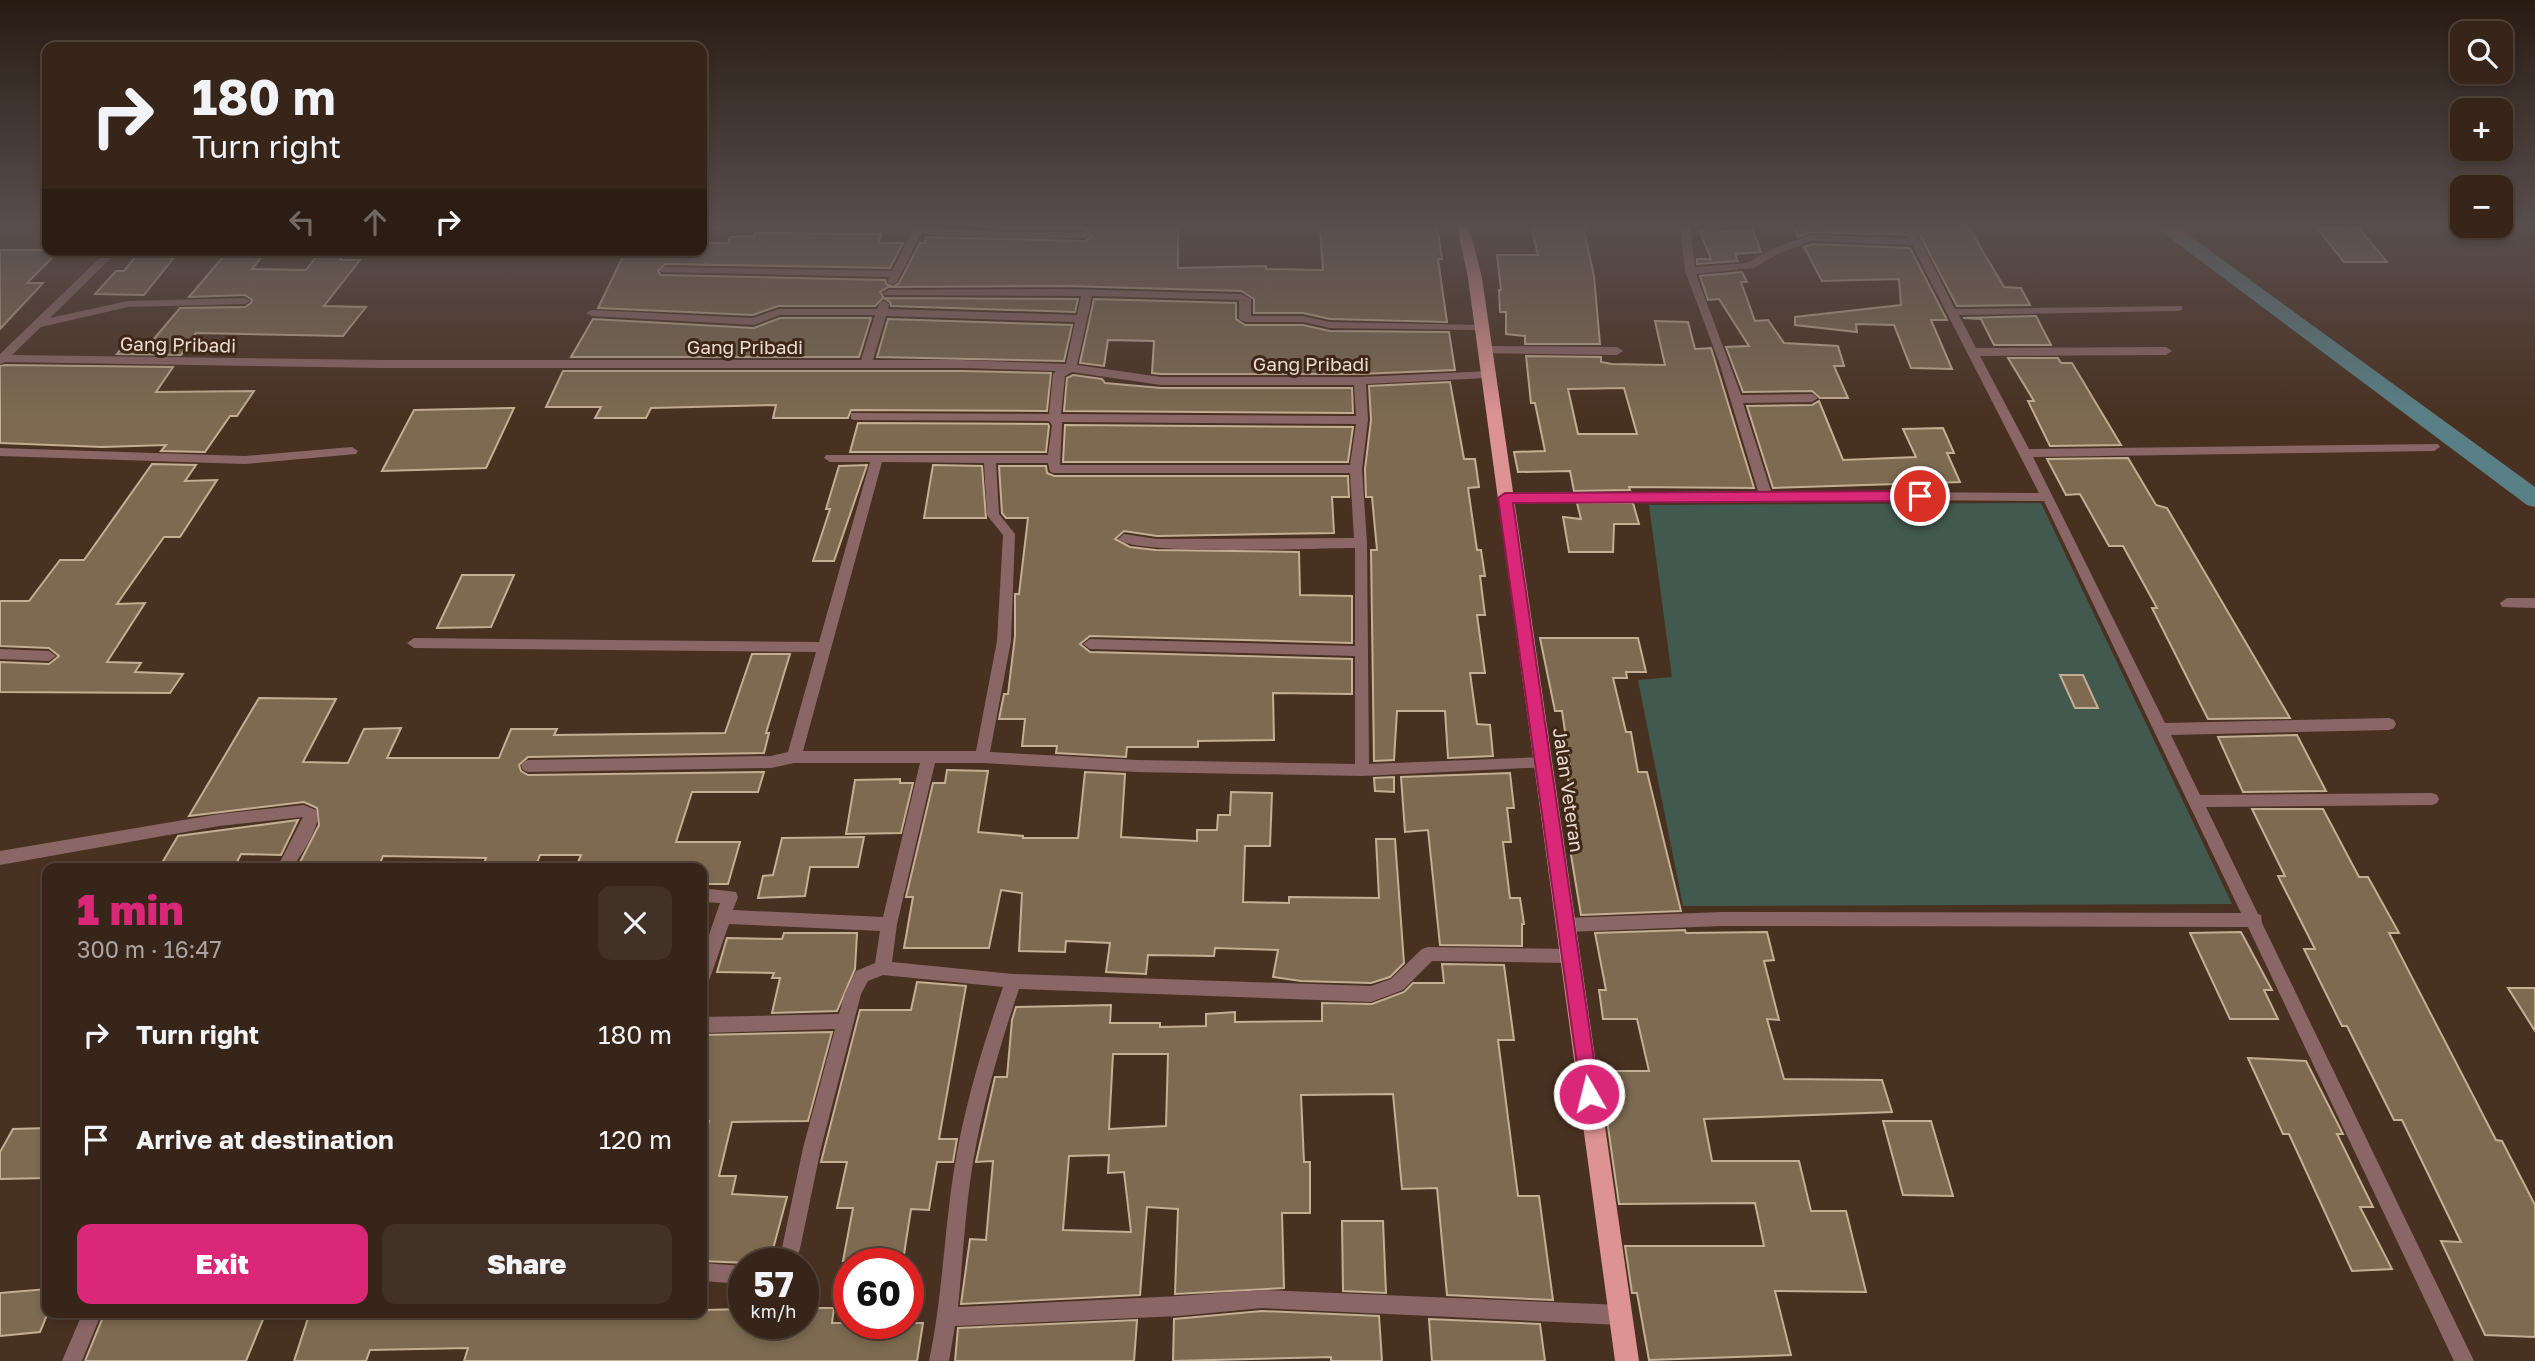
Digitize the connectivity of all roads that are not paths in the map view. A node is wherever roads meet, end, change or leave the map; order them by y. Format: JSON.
{"nodes":[{"id":1,"x":73,"y":290,"type":"edge"},
{"id":2,"x":889,"y":290,"type":"edge"},
{"id":3,"x":1476,"y":290,"type":"edge"},
{"id":4,"x":1697,"y":290,"type":"edge"},
{"id":5,"x":1942,"y":290,"type":"edge"},
{"id":6,"x":888,"y":293,"type":"junction"},
{"id":7,"x":1087,"y":293,"type":"junction"},
{"id":8,"x":245,"y":301,"type":"dead end"},
{"id":9,"x":2178,"y":307,"type":"dead end"},
{"id":10,"x":881,"y":312,"type":"junction"},
{"id":11,"x":1954,"y":312,"type":"junction"},
{"id":12,"x":592,"y":313,"type":"dead end"},
{"id":13,"x":1079,"y":319,"type":"junction"},
{"id":14,"x":37,"y":324,"type":"junction"},
{"id":15,"x":1481,"y":327,"type":"junction"},
{"id":16,"x":1483,"y":350,"type":"junction"},
{"id":17,"x":1617,"y":351,"type":"dead end"},
{"id":18,"x":2165,"y":351,"type":"dead end"},
{"id":19,"x":1974,"y":352,"type":"junction"},
{"id":20,"x":1,"y":359,"type":"edge"},
{"id":21,"x":866,"y":363,"type":"junction"},
{"id":22,"x":1071,"y":368,"type":"junction"},
{"id":23,"x":1488,"y":374,"type":"junction"},
{"id":24,"x":1360,"y":381,"type":"junction"},
{"id":25,"x":1812,"y":398,"type":"dead end"},
{"id":26,"x":1736,"y":399,"type":"junction"},
{"id":27,"x":855,"y":416,"type":"dead end"},
{"id":28,"x":1054,"y":420,"type":"junction"},
{"id":29,"x":1362,"y":420,"type":"junction"},
{"id":30,"x":2434,"y":447,"type":"dead end"},
{"id":31,"x":352,"y":451,"type":"dead end"},
{"id":32,"x":0,"y":452,"type":"edge"},
{"id":33,"x":2026,"y":453,"type":"junction"},
{"id":34,"x":830,"y":457,"type":"dead end"},
{"id":35,"x":877,"y":458,"type":"junction"},
{"id":36,"x":990,"y":459,"type":"junction"},
{"id":37,"x":1054,"y":459,"type":"junction"},
{"id":38,"x":1356,"y":469,"type":"junction"},
{"id":39,"x":1766,"y":495,"type":"junction"},
{"id":40,"x":2048,"y":497,"type":"junction"},
{"id":41,"x":1505,"y":498,"type":"junction"},
{"id":42,"x":1124,"y":539,"type":"dead end"},
{"id":43,"x":1361,"y":543,"type":"junction"},
{"id":44,"x":2507,"y":603,"type":"dead end"},
{"id":45,"x":2535,"y":603,"type":"edge"},
{"id":46,"x":414,"y":643,"type":"dead end"},
{"id":47,"x":1090,"y":644,"type":"dead end"},
{"id":48,"x":823,"y":647,"type":"junction"},
{"id":49,"x":1362,"y":651,"type":"junction"},
{"id":50,"x":0,"y":654,"type":"edge"},
{"id":51,"x":49,"y":656,"type":"dead end"},
{"id":52,"x":2389,"y":724,"type":"dead end"},
{"id":53,"x":2161,"y":729,"type":"junction"},
{"id":54,"x":794,"y":757,"type":"junction"},
{"id":55,"x":929,"y":757,"type":"junction"},
{"id":56,"x":982,"y":757,"type":"junction"},
{"id":57,"x":1543,"y":763,"type":"junction"},
{"id":58,"x":528,"y":766,"type":"dead end"},
{"id":59,"x":1362,"y":770,"type":"junction"},
{"id":60,"x":2432,"y":799,"type":"dead end"},
{"id":61,"x":2196,"y":801,"type":"junction"},
{"id":62,"x":0,"y":858,"type":"edge"},
{"id":63,"x":288,"y":863,"type":"edge"},
{"id":64,"x":707,"y":895,"type":"edge"},
{"id":65,"x":724,"y":917,"type":"junction"},
{"id":66,"x":2255,"y":920,"type":"junction"},
{"id":67,"x":889,"y":924,"type":"junction"},
{"id":68,"x":1565,"y":925,"type":"junction"},
{"id":69,"x":1570,"y":956,"type":"junction"},
{"id":70,"x":707,"y":964,"type":"edge"},
{"id":71,"x":883,"y":968,"type":"junction"},
{"id":72,"x":1013,"y":981,"type":"junction"},
{"id":73,"x":846,"y":1021,"type":"junction"},
{"id":74,"x":707,"y":1024,"type":"edge"},
{"id":75,"x":791,"y":1248,"type":"edge"},
{"id":76,"x":707,"y":1272,"type":"edge"},
{"id":77,"x":728,"y":1274,"type":"edge"},
{"id":78,"x":1621,"y":1315,"type":"junction"},
{"id":79,"x":949,"y":1317,"type":"junction"},
{"id":80,"x":90,"y":1318,"type":"edge"},
{"id":81,"x":72,"y":1361,"type":"edge"},
{"id":82,"x":939,"y":1361,"type":"edge"},
{"id":83,"x":1627,"y":1361,"type":"edge"},
{"id":84,"x":2464,"y":1361,"type":"edge"}],
"edges":[{"from":1,"to":14,"type":"street"},
{"from":2,"to":6,"type":"street"},
{"from":3,"to":15,"type":"main road","name":"Jalan Veteran"},
{"from":4,"to":26,"type":"street"},
{"from":5,"to":11,"type":"street"},
{"from":6,"to":7,"type":"street"},
{"from":6,"to":10,"type":"street"},
{"from":7,"to":13,"type":"street"},
{"from":7,"to":15,"type":"street"},
{"from":8,"to":14,"type":"street"},
{"from":9,"to":11,"type":"street"},
{"from":10,"to":12,"type":"street"},
{"from":10,"to":13,"type":"street"},
{"from":10,"to":21,"type":"street"},
{"from":11,"to":19,"type":"street"},
{"from":13,"to":22,"type":"street"},
{"from":14,"to":20,"type":"street"},
{"from":15,"to":16,"type":"main road","name":"Jalan Veteran"},
{"from":16,"to":17,"type":"street"},
{"from":16,"to":23,"type":"main road","name":"Jalan Veteran"},
{"from":18,"to":19,"type":"street"},
{"from":19,"to":33,"type":"street"},
{"from":20,"to":21,"type":"street","name":"Gang Pribadi"},
{"from":21,"to":22,"type":"street","name":"Gang Pribadi"},
{"from":22,"to":24,"type":"street","name":"Gang Pribadi"},
{"from":22,"to":28,"type":"street"},
{"from":23,"to":24,"type":"street","name":"Gang Pribadi"},
{"from":23,"to":41,"type":"main road","name":"Jalan Veteran"},
{"from":24,"to":29,"type":"street"},
{"from":25,"to":26,"type":"street"},
{"from":26,"to":39,"type":"street"},
{"from":27,"to":28,"type":"street"},
{"from":28,"to":29,"type":"street"},
{"from":28,"to":37,"type":"street"},
{"from":29,"to":38,"type":"street"},
{"from":30,"to":33,"type":"street"},
{"from":31,"to":32,"type":"street"},
{"from":33,"to":40,"type":"street"},
{"from":34,"to":35,"type":"street"},
{"from":35,"to":36,"type":"street"},
{"from":35,"to":48,"type":"street"},
{"from":36,"to":37,"type":"street"},
{"from":36,"to":56,"type":"street"},
{"from":37,"to":38,"type":"street"},
{"from":38,"to":43,"type":"street"},
{"from":39,"to":40,"type":"street"},
{"from":39,"to":41,"type":"street"},
{"from":40,"to":53,"type":"street"},
{"from":41,"to":57,"type":"main road","name":"Jalan Veteran"},
{"from":42,"to":43,"type":"street"},
{"from":43,"to":49,"type":"street"},
{"from":44,"to":45,"type":"street"},
{"from":46,"to":48,"type":"street"},
{"from":47,"to":49,"type":"street"},
{"from":48,"to":54,"type":"street"},
{"from":49,"to":59,"type":"street"},
{"from":50,"to":51,"type":"street"},
{"from":52,"to":53,"type":"street"},
{"from":53,"to":61,"type":"street"},
{"from":54,"to":55,"type":"street"},
{"from":54,"to":58,"type":"street"},
{"from":55,"to":56,"type":"street"},
{"from":55,"to":67,"type":"street"},
{"from":56,"to":59,"type":"street"},
{"from":57,"to":59,"type":"street"},
{"from":57,"to":68,"type":"main road","name":"Jalan Veteran"},
{"from":60,"to":61,"type":"street"},
{"from":61,"to":66,"type":"street"},
{"from":62,"to":63,"type":"street"},
{"from":64,"to":65,"type":"street"},
{"from":65,"to":67,"type":"street"},
{"from":65,"to":70,"type":"street"},
{"from":66,"to":68,"type":"street"},
{"from":66,"to":84,"type":"street"},
{"from":67,"to":71,"type":"street"},
{"from":68,"to":69,"type":"main road","name":"Jalan Veteran"},
{"from":69,"to":72,"type":"street"},
{"from":69,"to":78,"type":"main road","name":"Jalan Veteran"},
{"from":71,"to":72,"type":"street"},
{"from":71,"to":73,"type":"street"},
{"from":72,"to":79,"type":"street"},
{"from":73,"to":74,"type":"street"},
{"from":73,"to":75,"type":"street"},
{"from":76,"to":77,"type":"street"},
{"from":78,"to":79,"type":"street"},
{"from":78,"to":83,"type":"main road","name":"Jalan Veteran"},
{"from":79,"to":82,"type":"street"},
{"from":80,"to":81,"type":"street"}]}
